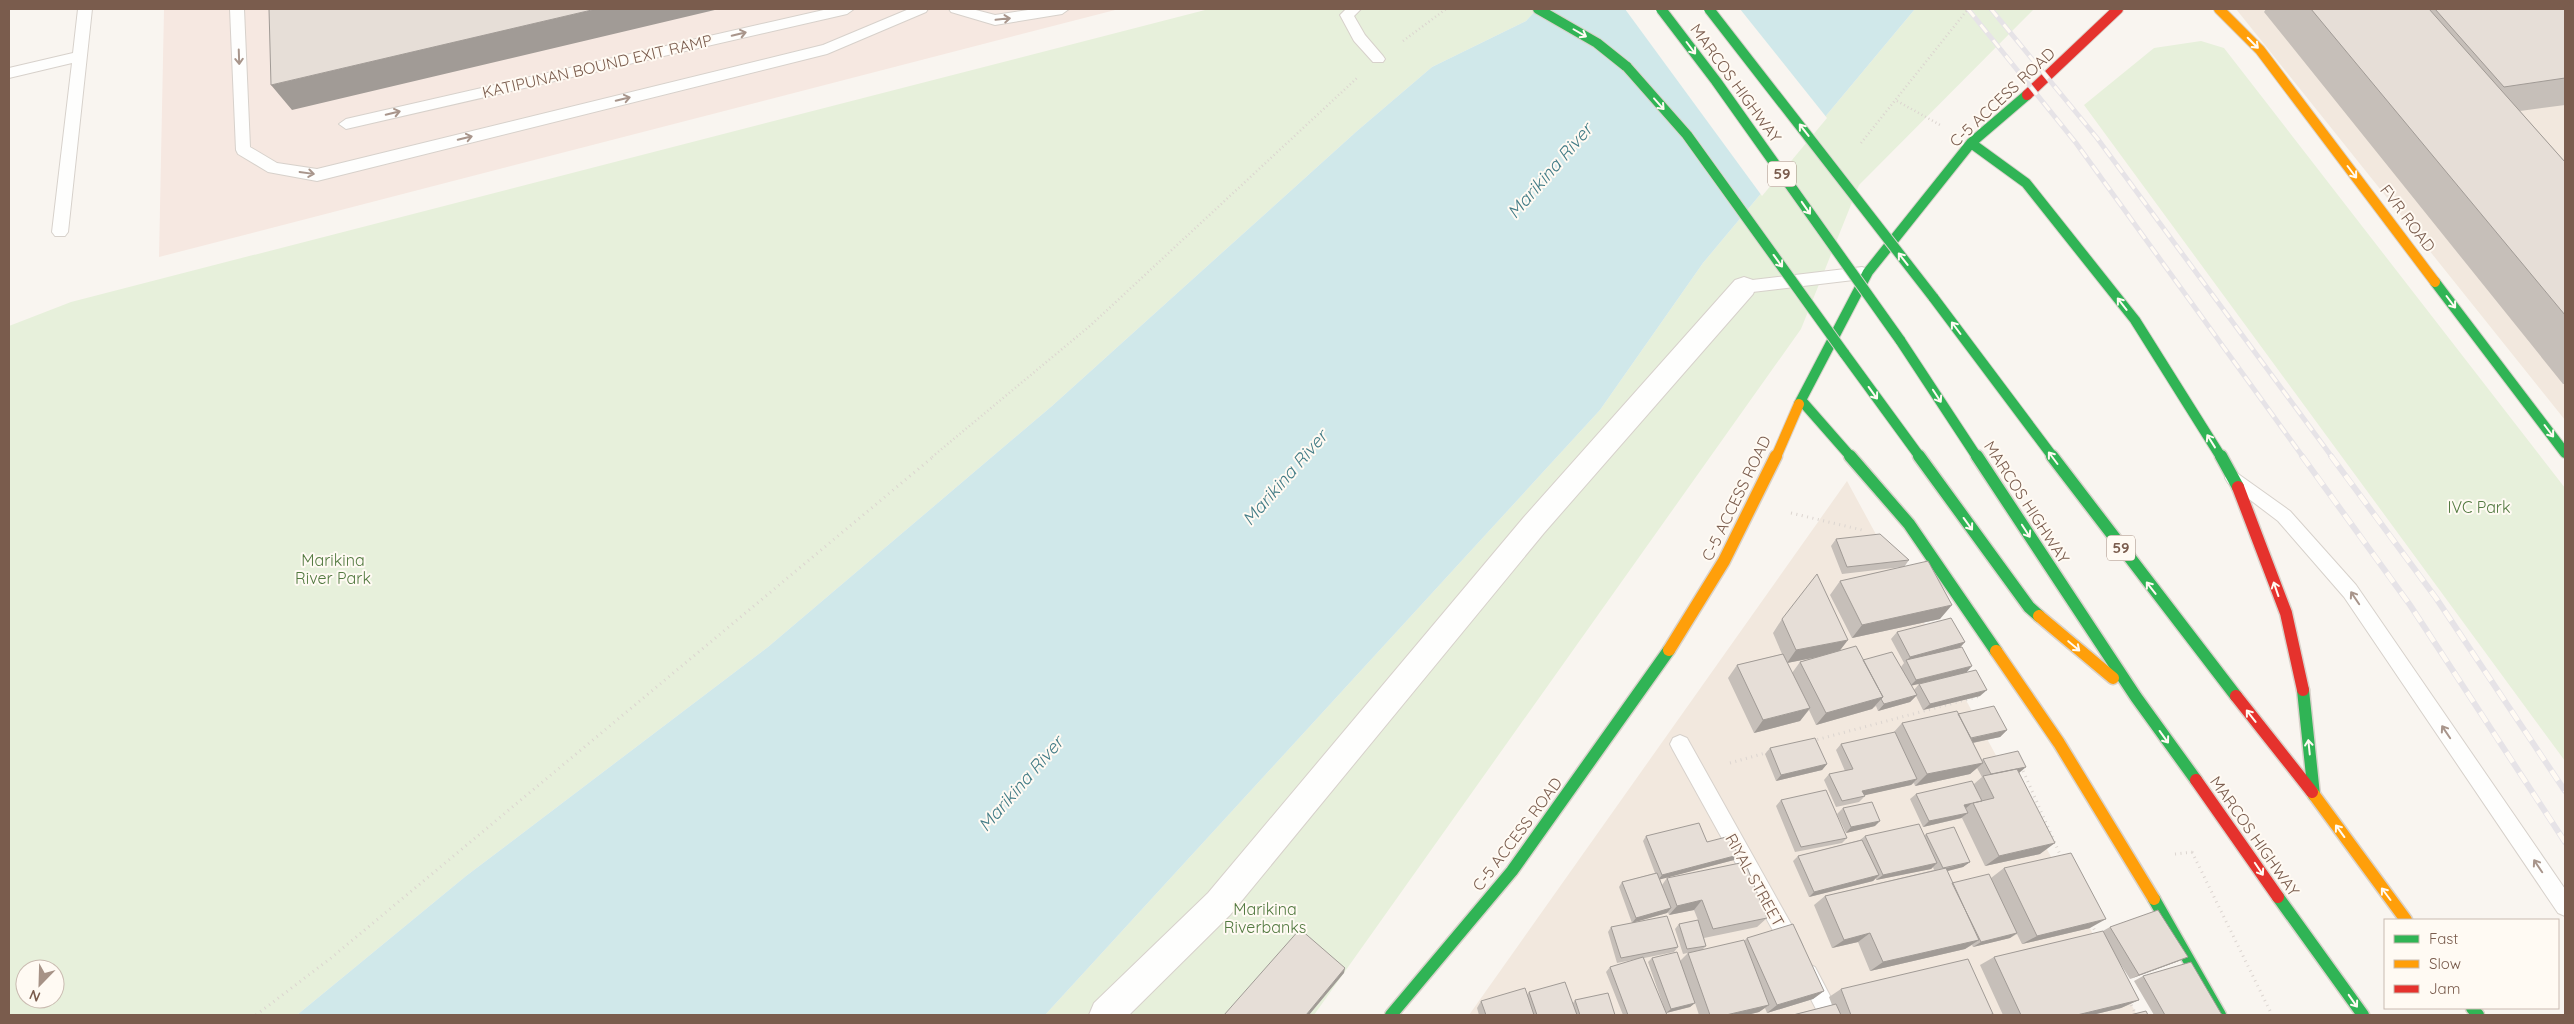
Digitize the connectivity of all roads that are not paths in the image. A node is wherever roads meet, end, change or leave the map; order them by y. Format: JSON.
{"nodes":[{"id":1,"x":85,"y":9,"type":"edge"},
{"id":2,"x":237,"y":9,"type":"edge"},
{"id":3,"x":848,"y":9,"type":"edge"},
{"id":4,"x":921,"y":9,"type":"edge"},
{"id":5,"x":956,"y":9,"type":"edge"},
{"id":6,"x":1062,"y":9,"type":"edge"},
{"id":7,"x":1354,"y":9,"type":"edge"},
{"id":8,"x":1538,"y":9,"type":"edge"},
{"id":9,"x":1662,"y":9,"type":"edge"},
{"id":10,"x":1709,"y":9,"type":"edge"},
{"id":11,"x":2118,"y":9,"type":"edge"},
{"id":12,"x":2219,"y":9,"type":"edge"},
{"id":13,"x":81,"y":56,"type":"junction"},
{"id":14,"x":1378,"y":59,"type":"road end"},
{"id":15,"x":9,"y":73,"type":"edge"},
{"id":16,"x":346,"y":124,"type":"dead end"},
{"id":17,"x":1971,"y":143,"type":"junction"},
{"id":18,"x":60,"y":232,"type":"dead end"},
{"id":19,"x":1868,"y":272,"type":"junction"},
{"id":20,"x":1744,"y":287,"type":"joint"},
{"id":21,"x":1801,"y":400,"type":"junction"},
{"id":22,"x":2565,"y":452,"type":"edge"},
{"id":23,"x":2234,"y":477,"type":"junction"},
{"id":24,"x":2136,"y":697,"type":"junction"},
{"id":25,"x":1680,"y":744,"type":"dead end"},
{"id":26,"x":2314,"y":795,"type":"junction"},
{"id":27,"x":2565,"y":906,"type":"edge"},
{"id":28,"x":2405,"y":919,"type":"edge"},
{"id":29,"x":1106,"y":1015,"type":"edge"},
{"id":30,"x":1391,"y":1015,"type":"edge"},
{"id":31,"x":1830,"y":1015,"type":"edge"},
{"id":32,"x":2220,"y":1015,"type":"edge"},
{"id":33,"x":2363,"y":1015,"type":"edge"}],
"edges":[{"from":1,"to":13,"type":"lane"},
{"from":2,"to":4,"type":"lane","one_way":true},
{"from":16,"to":3,"type":"lane","name":"KATIPUNAN BOUND EXIT RAMP","one_way":true},
{"from":5,"to":6,"type":"lane","one_way":true},
{"from":7,"to":14,"type":"lane"},
{"from":8,"to":24,"type":"main road","one_way":true,"bridge":true},
{"from":9,"to":24,"type":"main road","name":"MARCOS HIGHWAY","number":"59","one_way":true,"bridge":true},
{"from":26,"to":10,"type":"main road","name":"MARCOS HIGHWAY","number":"59","one_way":true,"bridge":true},
{"from":11,"to":17,"type":"main road","name":"C-5 ACCESS ROAD"},
{"from":12,"to":22,"type":"main road","name":"FVR ROAD","one_way":true},
{"from":13,"to":15,"type":"lane"},
{"from":13,"to":18,"type":"lane"},
{"from":17,"to":19,"type":"main road","name":"C-5 ACCESS ROAD"},
{"from":23,"to":17,"type":"main road","one_way":true},
{"from":19,"to":20,"type":"lane"},
{"from":19,"to":21,"type":"main road","name":"C-5 ACCESS ROAD"},
{"from":20,"to":29,"type":"street"},
{"from":21,"to":30,"type":"main road","name":"C-5 ACCESS ROAD"},
{"from":21,"to":32,"type":"main road"},
{"from":26,"to":23,"type":"main road","one_way":true},
{"from":27,"to":23,"type":"lane","one_way":true},
{"from":24,"to":33,"type":"main road","name":"MARCOS HIGHWAY","number":"59","one_way":true},
{"from":25,"to":31,"type":"lane","name":"RIYAL STREET"},
{"from":28,"to":26,"type":"main road","name":"MARCOS HIGHWAY","number":"59","one_way":true}]}
